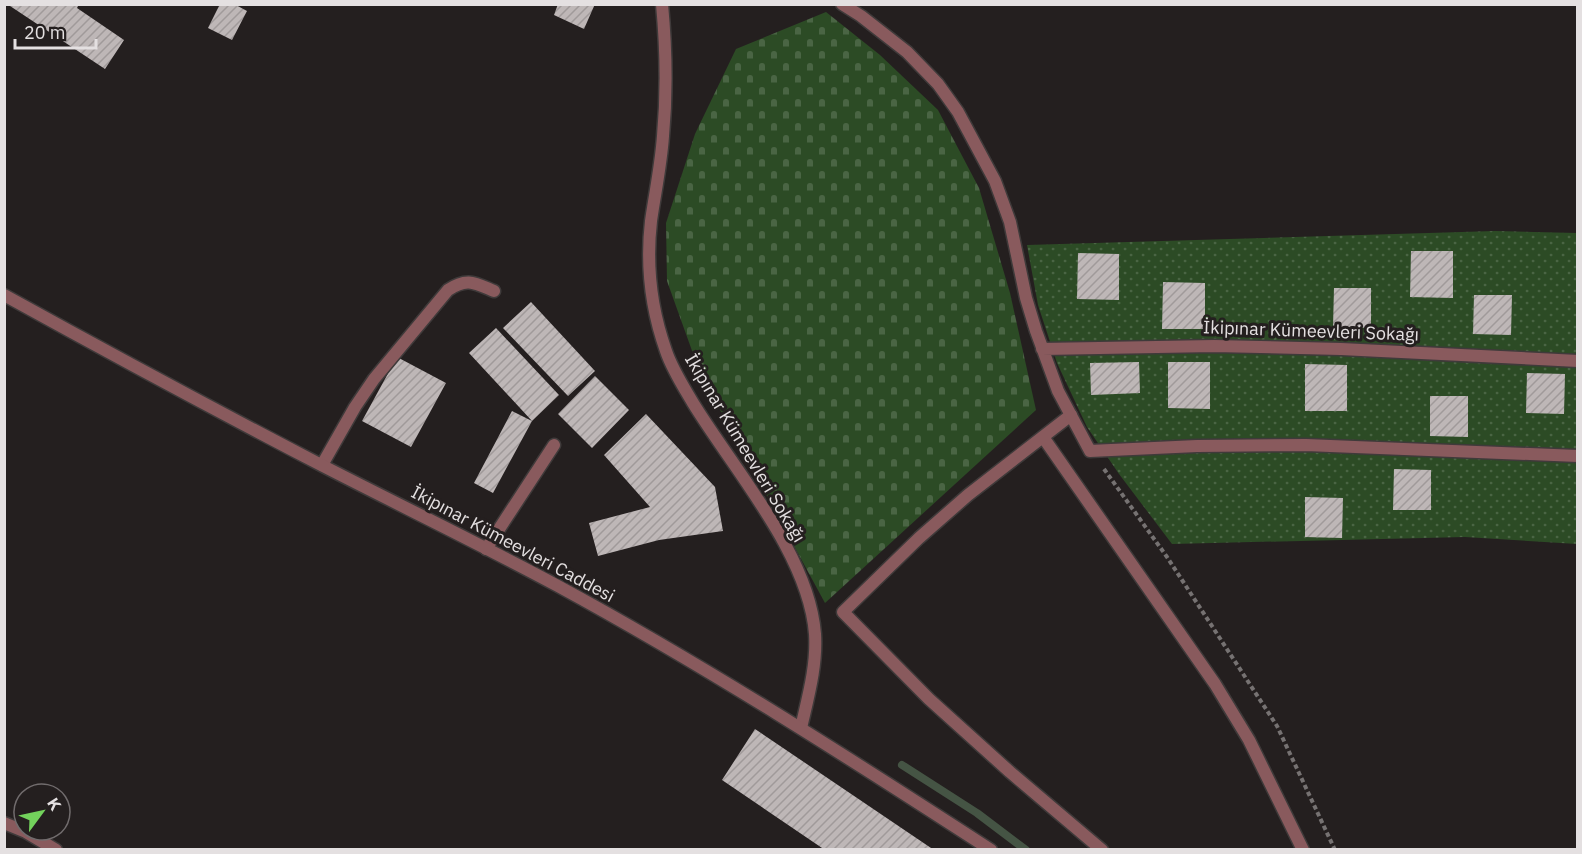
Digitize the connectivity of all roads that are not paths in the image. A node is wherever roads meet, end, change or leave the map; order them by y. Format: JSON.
{"nodes":[{"id":1,"x":662,"y":4,"type":"edge"},
{"id":2,"x":842,"y":4,"type":"edge"},
{"id":3,"x":494,"y":291,"type":"dead end"},
{"id":4,"x":4,"y":295,"type":"edge"},
{"id":5,"x":1042,"y":349,"type":"junction"},
{"id":6,"x":1578,"y":361,"type":"edge"},
{"id":7,"x":1071,"y":416,"type":"junction"},
{"id":8,"x":1043,"y":437,"type":"junction"},
{"id":9,"x":554,"y":445,"type":"dead end"},
{"id":10,"x":1578,"y":456,"type":"edge"},
{"id":11,"x":322,"y":465,"type":"junction"},
{"id":12,"x":486,"y":549,"type":"junction"},
{"id":13,"x":801,"y":728,"type":"junction"},
{"id":14,"x":4,"y":823,"type":"edge"},
{"id":15,"x":56,"y":849,"type":"edge"},
{"id":16,"x":991,"y":849,"type":"edge"},
{"id":17,"x":1102,"y":849,"type":"edge"},
{"id":18,"x":1302,"y":849,"type":"edge"}],
"edges":[{"from":1,"to":13,"type":"street","name":"İkipınar Kümeevleri Sokağı"},
{"from":2,"to":5,"type":"street"},
{"from":3,"to":11,"type":"street"},
{"from":4,"to":11,"type":"street","name":"İkipınar Kümeevleri Caddesi"},
{"from":5,"to":6,"type":"street","name":"İkipınar Kümeevleri Sokağı"},
{"from":5,"to":7,"type":"street"},
{"from":7,"to":8,"type":"street"},
{"from":7,"to":10,"type":"street"},
{"from":8,"to":17,"type":"street"},
{"from":8,"to":18,"type":"street"},
{"from":9,"to":12,"type":"street"},
{"from":11,"to":12,"type":"street","name":"İkipınar Kümeevleri Caddesi"},
{"from":12,"to":13,"type":"street","name":"İkipınar Kümeevleri Caddesi"},
{"from":13,"to":16,"type":"street","name":"İkipınar Kümeevleri Caddesi"},
{"from":14,"to":15,"type":"street"}]}
